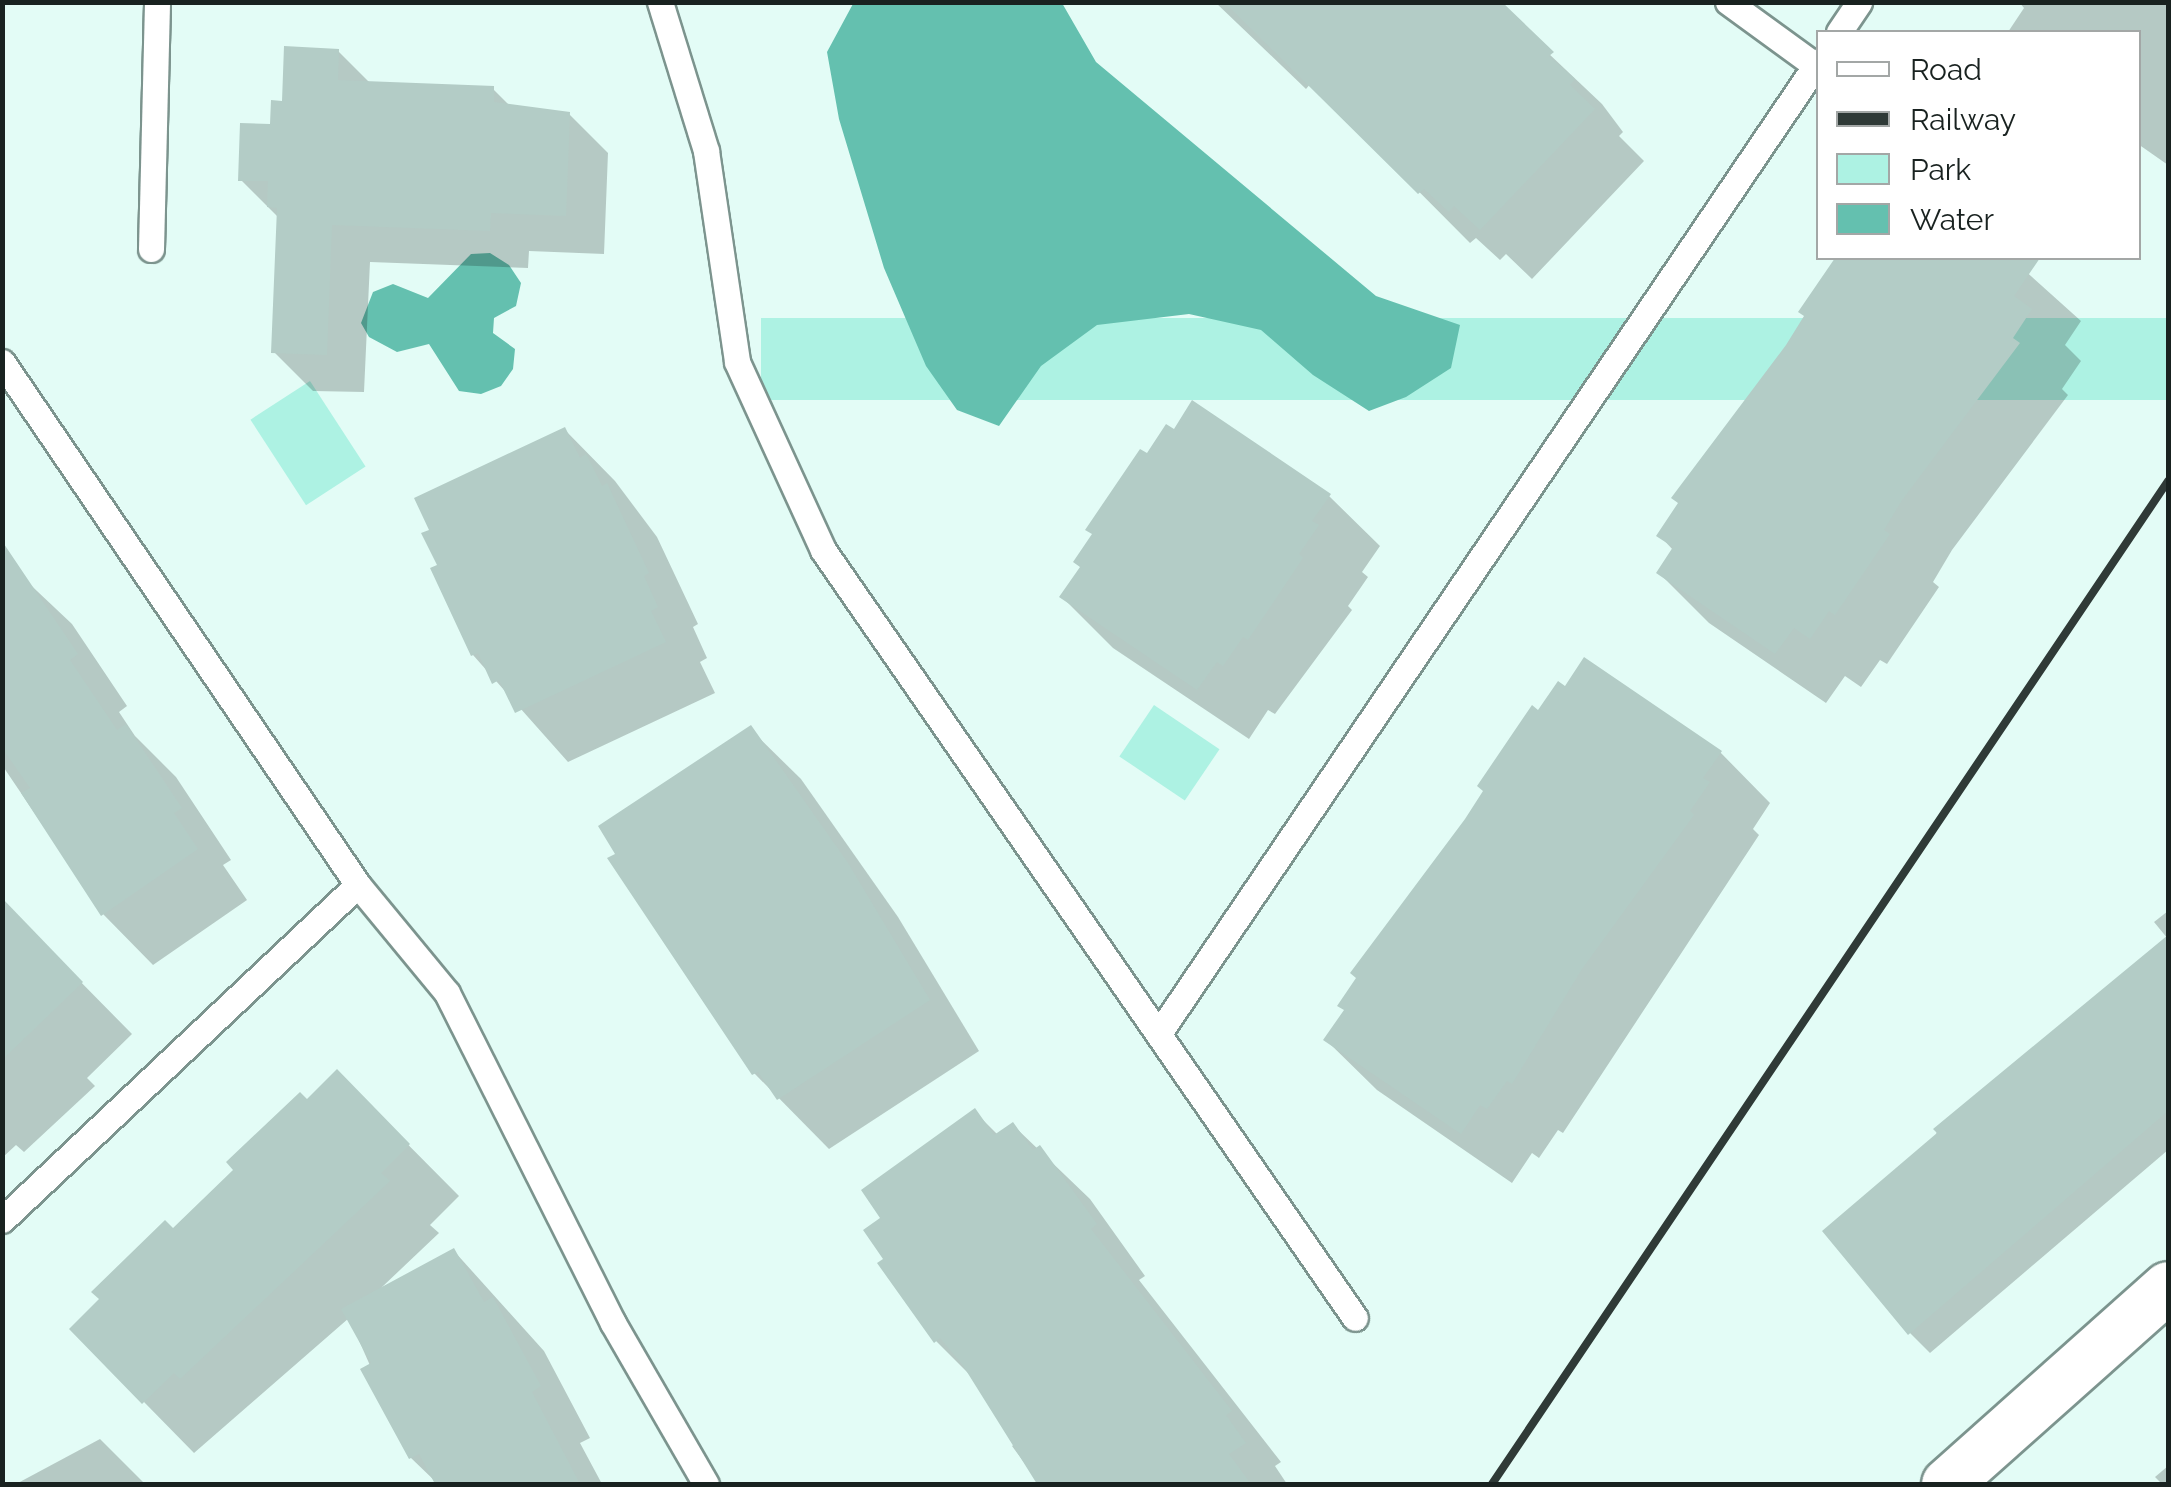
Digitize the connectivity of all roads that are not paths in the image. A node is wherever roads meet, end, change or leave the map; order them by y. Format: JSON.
{"nodes":[{"id":1,"x":157,"y":2,"type":"edge"},
{"id":2,"x":660,"y":2,"type":"edge"},
{"id":3,"x":1728,"y":2,"type":"edge"},
{"id":4,"x":1859,"y":2,"type":"edge"},
{"id":5,"x":1840,"y":30,"type":"edge"},
{"id":6,"x":1816,"y":63,"type":"edge"},
{"id":7,"x":1816,"y":65,"type":"edge"},
{"id":8,"x":152,"y":249,"type":"dead end"},
{"id":9,"x":2,"y":362,"type":"edge"},
{"id":10,"x":358,"y":885,"type":"junction"},
{"id":11,"x":1160,"y":1033,"type":"junction"},
{"id":12,"x":2,"y":1220,"type":"edge"},
{"id":13,"x":2168,"y":1286,"type":"edge"},
{"id":14,"x":1355,"y":1318,"type":"dead end"},
{"id":15,"x":706,"y":1484,"type":"edge"},
{"id":16,"x":1947,"y":1484,"type":"edge"}],
"edges":[{"from":1,"to":8,"type":"lane"},
{"from":2,"to":11,"type":"lane"},
{"from":3,"to":6,"type":"lane"},
{"from":4,"to":5,"type":"lane"},
{"from":7,"to":11,"type":"lane"},
{"from":9,"to":10,"type":"lane"},
{"from":10,"to":12,"type":"lane"},
{"from":10,"to":15,"type":"lane"},
{"from":11,"to":14,"type":"lane"},
{"from":13,"to":16,"type":"street"}]}
